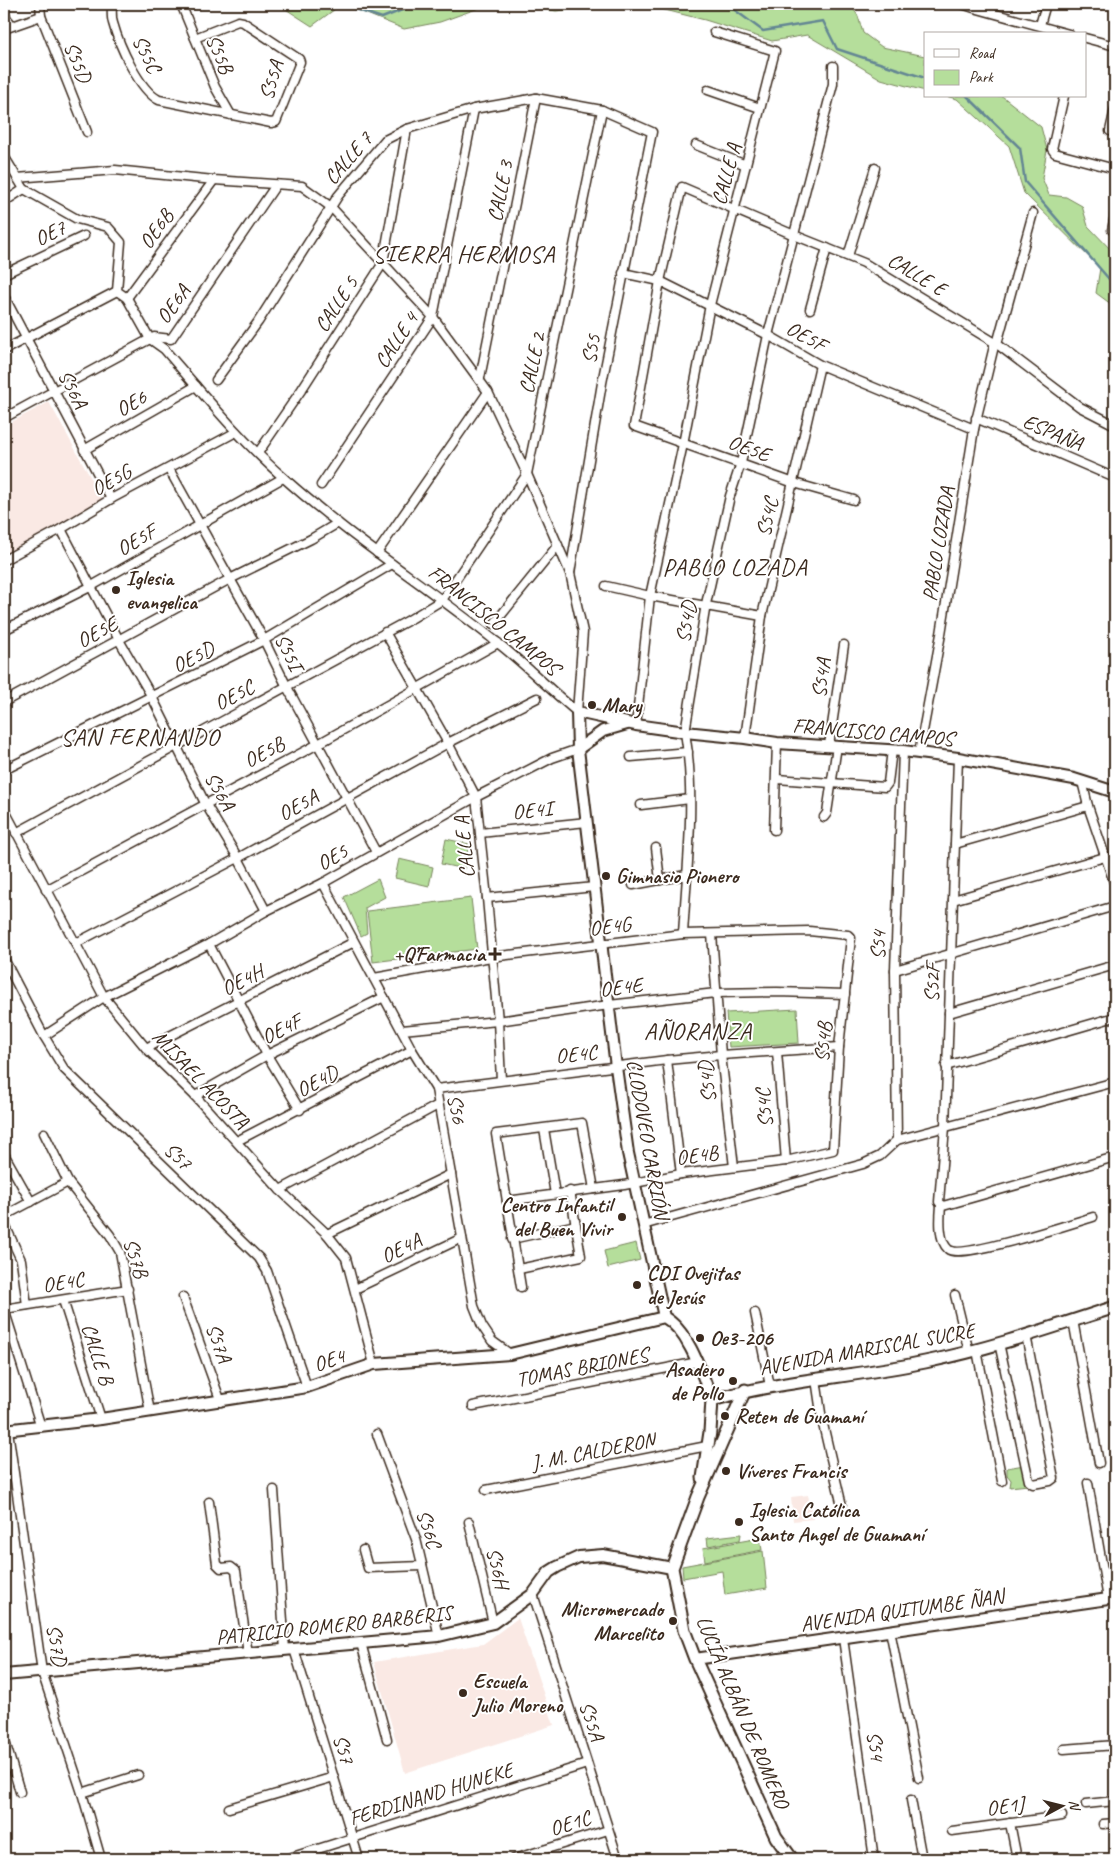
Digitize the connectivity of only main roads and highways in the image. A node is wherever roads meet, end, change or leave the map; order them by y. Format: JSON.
{"nodes":[{"id":1,"x":1115,"y":1307,"type":"edge"},
{"id":2,"x":745,"y":1390,"type":"junction"},
{"id":3,"x":710,"y":1432,"type":"junction"},
{"id":4,"x":726,"y":1436,"type":"junction"},
{"id":5,"x":701,"y":1490,"type":"junction"},
{"id":6,"x":792,"y":1859,"type":"edge"}],
"edges":[{"from":1,"to":2,"type":"main road","name":"AVENIDA MARISCAL SUCRE"},
{"from":2,"to":3,"type":"main road","name":"AVENIDA MARISCAL SUCRE"},
{"from":2,"to":4,"type":"main road"},
{"from":3,"to":4,"type":"main road"},
{"from":3,"to":5,"type":"main road"},
{"from":4,"to":5,"type":"main road"},
{"from":5,"to":6,"type":"main road","name":"LUCÍA ALBÁN DE ROMERO"}]}
